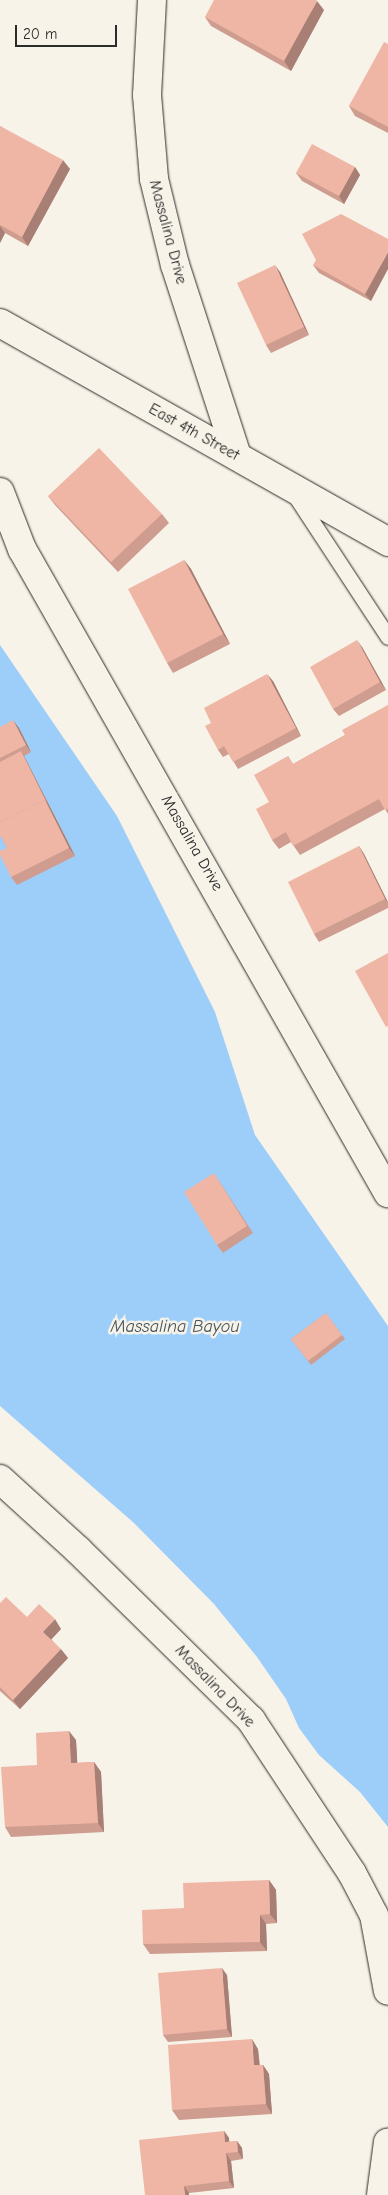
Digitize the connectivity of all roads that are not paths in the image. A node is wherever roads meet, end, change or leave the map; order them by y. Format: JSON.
{"nodes":[{"id":1,"x":152,"y":0,"type":"edge"},
{"id":2,"x":2,"y":329,"type":"edge"},
{"id":3,"x":237,"y":456,"type":"junction"},
{"id":4,"x":288,"y":486,"type":"junction"},
{"id":5,"x":0,"y":492,"type":"edge"},
{"id":6,"x":388,"y":542,"type":"edge"},
{"id":7,"x":388,"y":637,"type":"edge"},
{"id":8,"x":388,"y":1193,"type":"edge"},
{"id":9,"x":0,"y":1478,"type":"edge"},
{"id":10,"x":388,"y":1992,"type":"edge"},
{"id":11,"x":388,"y":2142,"type":"edge"},
{"id":12,"x":381,"y":2195,"type":"edge"}],
"edges":[{"from":1,"to":3,"type":"street","name":"Massalina Drive"},
{"from":2,"to":3,"type":"street","name":"East 4th Street"},
{"from":3,"to":4,"type":"street","name":"East 4th Street"},
{"from":4,"to":6,"type":"street","name":"East 4th Street"},
{"from":4,"to":7,"type":"lane"},
{"from":5,"to":8,"type":"street","name":"Massalina Drive"},
{"from":9,"to":10,"type":"street","name":"Massalina Drive"},
{"from":11,"to":12,"type":"street"}]}
